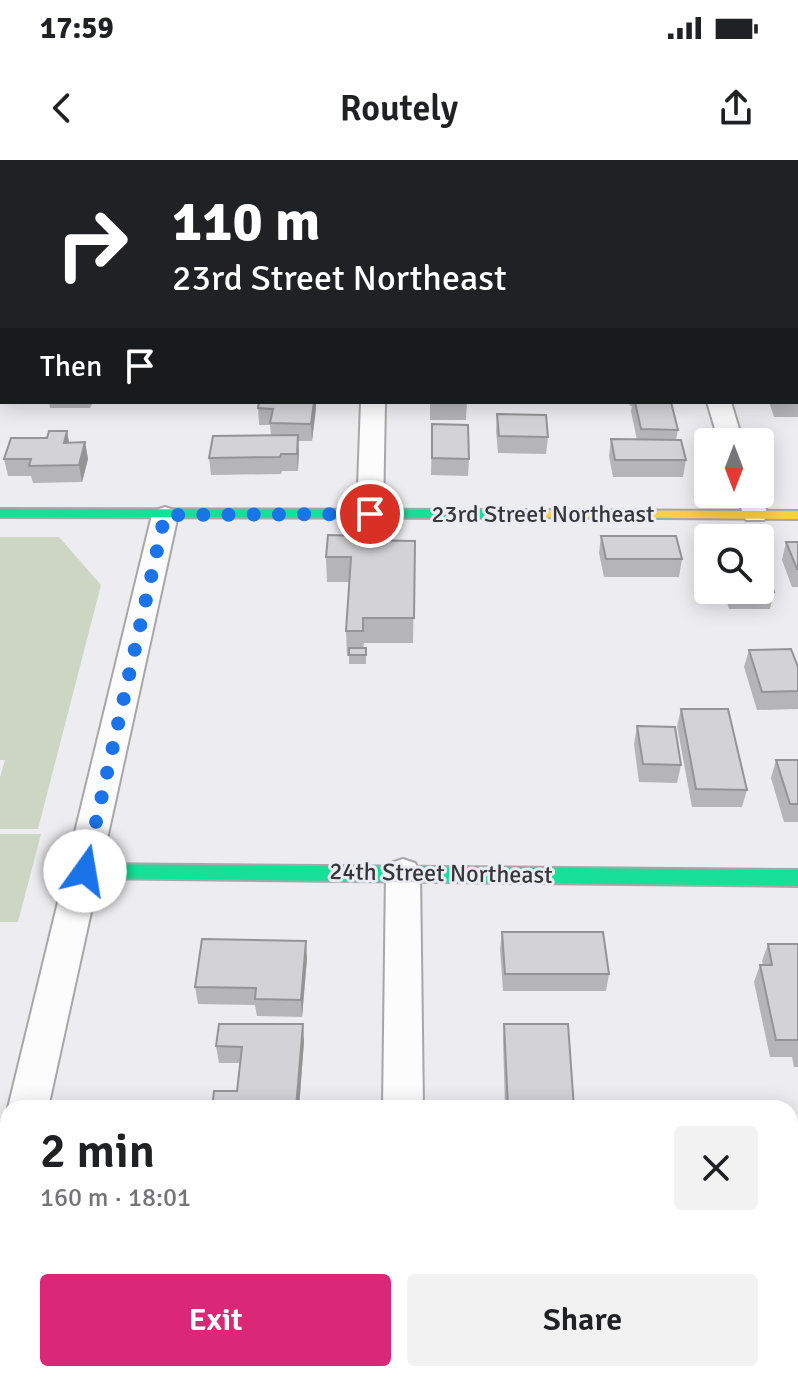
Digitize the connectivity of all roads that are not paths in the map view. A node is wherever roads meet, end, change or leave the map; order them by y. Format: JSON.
{"nodes":[{"id":1,"x":373,"y":404,"type":"edge"},
{"id":2,"x":720,"y":404,"type":"edge"},
{"id":3,"x":727,"y":428,"type":"edge"},
{"id":4,"x":694,"y":506,"type":"edge"},
{"id":5,"x":769,"y":508,"type":"edge"},
{"id":6,"x":0,"y":513,"type":"edge"},
{"id":7,"x":370,"y":514,"type":"junction"},
{"id":8,"x":165,"y":515,"type":"junction"},
{"id":9,"x":798,"y":515,"type":"edge"},
{"id":10,"x":85,"y":871,"type":"junction"},
{"id":11,"x":403,"y":872,"type":"junction"},
{"id":12,"x":798,"y":878,"type":"edge"},
{"id":13,"x":30,"y":1100,"type":"edge"},
{"id":14,"x":403,"y":1100,"type":"edge"}],
"edges":[{"from":1,"to":7,"type":"street"},
{"from":2,"to":3,"type":"street"},
{"from":4,"to":7,"type":"street","name":"23rd Street Northeast"},
{"from":5,"to":9,"type":"street","name":"23rd Street Northeast"},
{"from":6,"to":8,"type":"street","name":"23rd Street Northeast"},
{"from":7,"to":8,"type":"street","name":"23rd Street Northeast"},
{"from":8,"to":10,"type":"street"},
{"from":10,"to":11,"type":"street","name":"24th Street Northeast"},
{"from":10,"to":13,"type":"street"},
{"from":11,"to":12,"type":"street","name":"24th Street Northeast"},
{"from":11,"to":14,"type":"street"}]}
